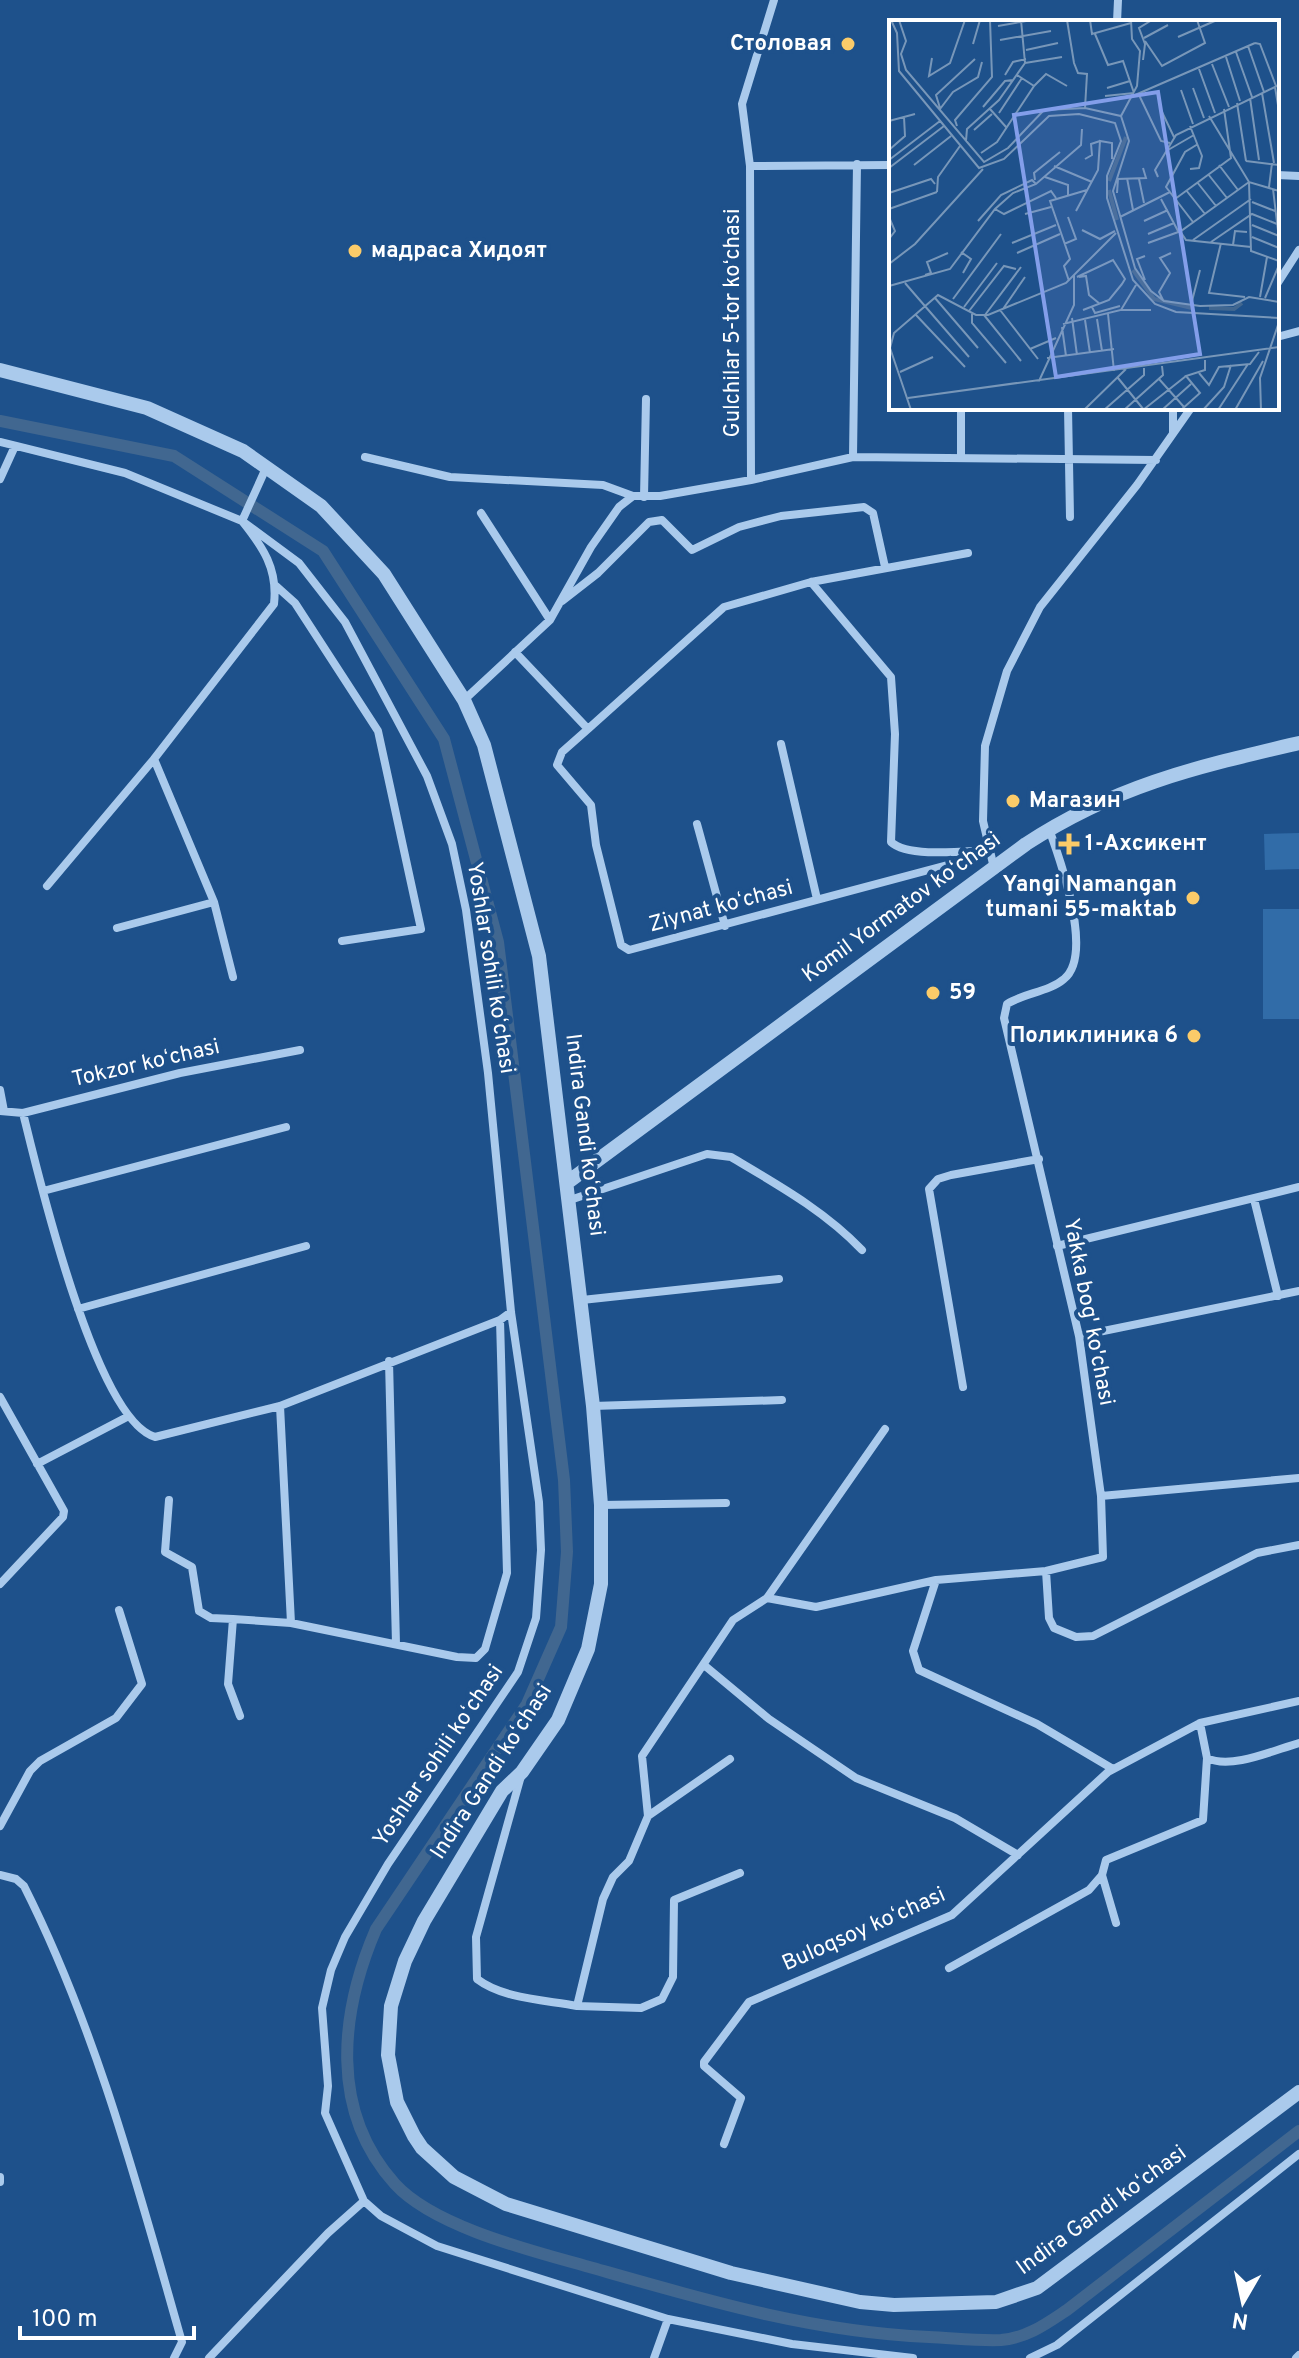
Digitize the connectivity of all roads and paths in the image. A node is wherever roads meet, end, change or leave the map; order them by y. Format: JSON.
{"nodes":[{"id":1,"x":774,"y":0,"type":"edge"},
{"id":2,"x":1118,"y":0,"type":"edge"},
{"id":3,"x":1117,"y":20,"type":"edge"},
{"id":4,"x":857,"y":164,"type":"junction"},
{"id":5,"x":889,"y":165,"type":"edge"},
{"id":6,"x":750,"y":166,"type":"junction"},
{"id":7,"x":1279,"y":175,"type":"edge"},
{"id":8,"x":1299,"y":176,"type":"edge"},
{"id":9,"x":1299,"y":250,"type":"edge"},
{"id":10,"x":1279,"y":281,"type":"edge"},
{"id":11,"x":1299,"y":331,"type":"edge"},
{"id":12,"x":1279,"y":336,"type":"edge"},
{"id":13,"x":0,"y":370,"type":"edge"},
{"id":14,"x":646,"y":399,"type":"dead end"},
{"id":15,"x":961,"y":410,"type":"edge"},
{"id":16,"x":1068,"y":410,"type":"edge"},
{"id":17,"x":1173,"y":410,"type":"edge"},
{"id":18,"x":1190,"y":410,"type":"edge"},
{"id":19,"x":1173,"y":433,"type":"junction"},
{"id":20,"x":0,"y":442,"type":"edge"},
{"id":21,"x":15,"y":446,"type":"junction"},
{"id":22,"x":365,"y":457,"type":"dead end"},
{"id":23,"x":853,"y":457,"type":"junction"},
{"id":24,"x":961,"y":457,"type":"junction"},
{"id":25,"x":1066,"y":460,"type":"junction"},
{"id":26,"x":1156,"y":460,"type":"junction"},
{"id":27,"x":266,"y":468,"type":"junction"},
{"id":28,"x":0,"y":479,"type":"edge"},
{"id":29,"x":751,"y":480,"type":"junction"},
{"id":30,"x":633,"y":496,"type":"junction"},
{"id":31,"x":644,"y":497,"type":"junction"},
{"id":32,"x":481,"y":513,"type":"dead end"},
{"id":33,"x":1070,"y":517,"type":"dead end"},
{"id":34,"x":242,"y":521,"type":"junction"},
{"id":35,"x":968,"y":553,"type":"dead end"},
{"id":36,"x":885,"y":567,"type":"junction"},
{"id":37,"x":811,"y":582,"type":"junction"},
{"id":38,"x":276,"y":586,"type":"junction"},
{"id":39,"x":557,"y":605,"type":"junction"},
{"id":40,"x":550,"y":620,"type":"junction"},
{"id":41,"x":515,"y":652,"type":"junction"},
{"id":42,"x":464,"y":700,"type":"junction"},
{"id":43,"x":588,"y":729,"type":"junction"},
{"id":44,"x":1299,"y":743,"type":"edge"},
{"id":45,"x":781,"y":744,"type":"dead end"},
{"id":46,"x":154,"y":759,"type":"junction"},
{"id":47,"x":697,"y":824,"type":"dead end"},
{"id":48,"x":1049,"y":829,"type":"junction"},
{"id":49,"x":990,"y":850,"type":"junction"},
{"id":50,"x":973,"y":851,"type":"junction"},
{"id":51,"x":994,"y":868,"type":"junction"},
{"id":52,"x":47,"y":886,"type":"dead end"},
{"id":53,"x":817,"y":899,"type":"junction"},
{"id":54,"x":214,"y":902,"type":"junction"},
{"id":55,"x":725,"y":926,"type":"junction"},
{"id":56,"x":117,"y":928,"type":"dead end"},
{"id":57,"x":342,"y":941,"type":"dead end"},
{"id":58,"x":233,"y":977,"type":"dead end"},
{"id":59,"x":300,"y":1050,"type":"dead end"},
{"id":60,"x":0,"y":1090,"type":"edge"},
{"id":61,"x":2,"y":1111,"type":"edge"},
{"id":62,"x":23,"y":1113,"type":"junction"},
{"id":63,"x":286,"y":1127,"type":"dead end"},
{"id":64,"x":1039,"y":1159,"type":"junction"},
{"id":65,"x":568,"y":1182,"type":"junction"},
{"id":66,"x":1299,"y":1187,"type":"edge"},
{"id":67,"x":43,"y":1191,"type":"junction"},
{"id":68,"x":1254,"y":1199,"type":"junction"},
{"id":69,"x":570,"y":1200,"type":"junction"},
{"id":70,"x":306,"y":1246,"type":"dead end"},
{"id":71,"x":1057,"y":1246,"type":"junction"},
{"id":72,"x":862,"y":1250,"type":"dead end"},
{"id":73,"x":779,"y":1279,"type":"dead end"},
{"id":74,"x":1299,"y":1291,"type":"edge"},
{"id":75,"x":1278,"y":1296,"type":"junction"},
{"id":76,"x":582,"y":1300,"type":"junction"},
{"id":77,"x":78,"y":1309,"type":"junction"},
{"id":78,"x":511,"y":1312,"type":"junction"},
{"id":79,"x":500,"y":1320,"type":"junction"},
{"id":80,"x":1079,"y":1336,"type":"junction"},
{"id":81,"x":389,"y":1361,"type":"junction"},
{"id":82,"x":963,"y":1387,"type":"dead end"},
{"id":83,"x":0,"y":1399,"type":"edge"},
{"id":84,"x":782,"y":1400,"type":"dead end"},
{"id":85,"x":280,"y":1406,"type":"junction"},
{"id":86,"x":593,"y":1406,"type":"junction"},
{"id":87,"x":127,"y":1417,"type":"junction"},
{"id":88,"x":885,"y":1429,"type":"dead end"},
{"id":89,"x":37,"y":1464,"type":"junction"},
{"id":90,"x":1299,"y":1478,"type":"edge"},
{"id":91,"x":1101,"y":1496,"type":"junction"},
{"id":92,"x":169,"y":1500,"type":"dead end"},
{"id":93,"x":726,"y":1503,"type":"dead end"},
{"id":94,"x":601,"y":1505,"type":"junction"},
{"id":95,"x":1299,"y":1545,"type":"edge"},
{"id":96,"x":1046,"y":1571,"type":"junction"},
{"id":97,"x":936,"y":1580,"type":"junction"},
{"id":98,"x":0,"y":1584,"type":"edge"},
{"id":99,"x":767,"y":1598,"type":"junction"},
{"id":100,"x":119,"y":1610,"type":"dead end"},
{"id":101,"x":233,"y":1619,"type":"junction"},
{"id":102,"x":291,"y":1623,"type":"junction"},
{"id":103,"x":396,"y":1644,"type":"junction"},
{"id":104,"x":704,"y":1665,"type":"junction"},
{"id":105,"x":1299,"y":1701,"type":"edge"},
{"id":106,"x":240,"y":1716,"type":"dead end"},
{"id":107,"x":1200,"y":1723,"type":"junction"},
{"id":108,"x":1299,"y":1743,"type":"edge"},
{"id":109,"x":1207,"y":1758,"type":"junction"},
{"id":110,"x":730,"y":1759,"type":"dead end"},
{"id":111,"x":1113,"y":1769,"type":"junction"},
{"id":112,"x":522,"y":1772,"type":"junction"},
{"id":113,"x":648,"y":1816,"type":"junction"},
{"id":114,"x":0,"y":1826,"type":"edge"},
{"id":115,"x":1018,"y":1855,"type":"junction"},
{"id":116,"x":740,"y":1873,"type":"dead end"},
{"id":117,"x":0,"y":1875,"type":"edge"},
{"id":118,"x":1102,"y":1875,"type":"junction"},
{"id":119,"x":1116,"y":1923,"type":"dead end"},
{"id":120,"x":949,"y":1968,"type":"dead end"},
{"id":121,"x":577,"y":2006,"type":"junction"},
{"id":122,"x":1299,"y":2092,"type":"edge"},
{"id":123,"x":724,"y":2144,"type":"dead end"},
{"id":124,"x":1299,"y":2154,"type":"edge"},
{"id":125,"x":364,"y":2201,"type":"junction"},
{"id":126,"x":668,"y":2319,"type":"junction"},
{"id":127,"x":175,"y":2358,"type":"edge"},
{"id":128,"x":184,"y":2358,"type":"edge"},
{"id":129,"x":209,"y":2358,"type":"edge"},
{"id":130,"x":654,"y":2358,"type":"edge"},
{"id":131,"x":913,"y":2358,"type":"edge"},
{"id":132,"x":1030,"y":2358,"type":"edge"}],
"edges":[{"from":1,"to":6,"type":"street","name":"Gulchilar 5-tor koʻchasi"},
{"from":2,"to":3,"type":"street"},
{"from":4,"to":5,"type":"street"},
{"from":4,"to":6,"type":"street"},
{"from":4,"to":23,"type":"street"},
{"from":6,"to":29,"type":"street","name":"Gulchilar 5-tor koʻchasi"},
{"from":7,"to":8,"type":"street"},
{"from":9,"to":10,"type":"street"},
{"from":11,"to":12,"type":"street"},
{"from":13,"to":27,"type":"street","name":"Indira Gandi koʻchasi"},
{"from":14,"to":31,"type":"street"},
{"from":15,"to":24,"type":"street"},
{"from":16,"to":25,"type":"street"},
{"from":17,"to":19,"type":"street"},
{"from":18,"to":19,"type":"street"},
{"from":19,"to":26,"type":"street"},
{"from":20,"to":21,"type":"street","name":"Yoshlar sohili koʻchasi"},
{"from":21,"to":28,"type":"street"},
{"from":21,"to":34,"type":"street","name":"Yoshlar sohili koʻchasi"},
{"from":22,"to":30,"type":"street"},
{"from":23,"to":24,"type":"street"},
{"from":23,"to":29,"type":"street"},
{"from":24,"to":25,"type":"street"},
{"from":25,"to":26,"type":"street"},
{"from":25,"to":33,"type":"street"},
{"from":26,"to":49,"type":"street"},
{"from":27,"to":34,"type":"street"},
{"from":27,"to":42,"type":"street","name":"Indira Gandi koʻchasi"},
{"from":29,"to":31,"type":"street"},
{"from":30,"to":31,"type":"street"},
{"from":30,"to":39,"type":"street"},
{"from":32,"to":40,"type":"street"},
{"from":34,"to":38,"type":"street"},
{"from":34,"to":78,"type":"street","name":"Yoshlar sohili koʻchasi"},
{"from":35,"to":36,"type":"street","name":"Ziynat koʻchasi"},
{"from":36,"to":37,"type":"street","name":"Ziynat koʻchasi"},
{"from":36,"to":39,"type":"street"},
{"from":37,"to":43,"type":"street","name":"Ziynat koʻchasi"},
{"from":37,"to":50,"type":"street","name":"Ziynat koʻchasi"},
{"from":38,"to":46,"type":"street"},
{"from":38,"to":57,"type":"street"},
{"from":39,"to":40,"type":"street"},
{"from":40,"to":41,"type":"street"},
{"from":41,"to":42,"type":"street"},
{"from":41,"to":43,"type":"street"},
{"from":42,"to":65,"type":"street","name":"Indira Gandi koʻchasi"},
{"from":43,"to":55,"type":"street","name":"Ziynat koʻchasi"},
{"from":44,"to":48,"type":"street","name":"Komil Yormatov koʻchasi"},
{"from":45,"to":53,"type":"street"},
{"from":46,"to":52,"type":"street"},
{"from":46,"to":54,"type":"street"},
{"from":47,"to":55,"type":"street"},
{"from":48,"to":51,"type":"street","name":"Komil Yormatov koʻchasi"},
{"from":48,"to":64,"type":"street","name":"Yakka bog' ko'chasi"},
{"from":49,"to":50,"type":"street","name":"Ziynat koʻchasi"},
{"from":49,"to":51,"type":"street"},
{"from":50,"to":53,"type":"street","name":"Ziynat koʻchasi"},
{"from":51,"to":65,"type":"street","name":"Komil Yormatov koʻchasi"},
{"from":53,"to":55,"type":"street","name":"Ziynat koʻchasi"},
{"from":54,"to":56,"type":"street"},
{"from":54,"to":58,"type":"street"},
{"from":59,"to":62,"type":"street","name":"Tokzor koʻchasi"},
{"from":60,"to":61,"type":"street"},
{"from":61,"to":62,"type":"street","name":"Tokzor koʻchasi"},
{"from":62,"to":67,"type":"street"},
{"from":63,"to":67,"type":"street"},
{"from":64,"to":71,"type":"street","name":"Yakka bog' ko'chasi"},
{"from":64,"to":82,"type":"street"},
{"from":65,"to":69,"type":"street","name":"Indira Gandi koʻchasi"},
{"from":66,"to":68,"type":"street"},
{"from":67,"to":77,"type":"street"},
{"from":68,"to":71,"type":"street"},
{"from":68,"to":75,"type":"street"},
{"from":69,"to":72,"type":"street"},
{"from":69,"to":76,"type":"street","name":"Indira Gandi koʻchasi"},
{"from":70,"to":77,"type":"street"},
{"from":71,"to":80,"type":"street","name":"Yakka bog' ko'chasi"},
{"from":73,"to":76,"type":"street"},
{"from":74,"to":75,"type":"street"},
{"from":75,"to":80,"type":"street"},
{"from":76,"to":86,"type":"street","name":"Indira Gandi koʻchasi"},
{"from":77,"to":87,"type":"street"},
{"from":78,"to":79,"type":"street"},
{"from":78,"to":125,"type":"street","name":"Yoshlar sohili koʻchasi"},
{"from":79,"to":81,"type":"street"},
{"from":79,"to":103,"type":"street","name":"Yoshlar sohili koʻchasi"},
{"from":80,"to":91,"type":"street","name":"Yakka bog' ko'chasi"},
{"from":81,"to":85,"type":"street"},
{"from":81,"to":103,"type":"street"},
{"from":83,"to":89,"type":"street"},
{"from":84,"to":86,"type":"street"},
{"from":85,"to":87,"type":"street"},
{"from":85,"to":102,"type":"street"},
{"from":86,"to":94,"type":"street","name":"Indira Gandi koʻchasi"},
{"from":87,"to":89,"type":"street"},
{"from":88,"to":99,"type":"street"},
{"from":89,"to":98,"type":"street"},
{"from":90,"to":91,"type":"street"},
{"from":91,"to":96,"type":"street","name":"Yakka bog' ko'chasi"},
{"from":92,"to":101,"type":"street","name":"Yoshlar sohili koʻchasi"},
{"from":93,"to":94,"type":"street"},
{"from":94,"to":112,"type":"street","name":"Indira Gandi koʻchasi"},
{"from":95,"to":96,"type":"street"},
{"from":96,"to":97,"type":"street","name":"Yakka bog' ko'chasi"},
{"from":97,"to":99,"type":"street","name":"Yakka bog' ko'chasi"},
{"from":97,"to":111,"type":"street"},
{"from":99,"to":104,"type":"street"},
{"from":100,"to":114,"type":"street"},
{"from":101,"to":102,"type":"street","name":"Yoshlar sohili koʻchasi"},
{"from":101,"to":106,"type":"street"},
{"from":102,"to":103,"type":"street","name":"Yoshlar sohili koʻchasi"},
{"from":104,"to":113,"type":"street"},
{"from":104,"to":115,"type":"street"},
{"from":105,"to":107,"type":"street","name":"Buloqsoy koʻchasi"},
{"from":107,"to":109,"type":"street"},
{"from":107,"to":111,"type":"street","name":"Buloqsoy koʻchasi"},
{"from":108,"to":109,"type":"street"},
{"from":109,"to":118,"type":"street"},
{"from":110,"to":113,"type":"street"},
{"from":111,"to":115,"type":"street","name":"Buloqsoy koʻchasi"},
{"from":112,"to":121,"type":"street"},
{"from":112,"to":122,"type":"street","name":"Indira Gandi koʻchasi"},
{"from":113,"to":121,"type":"street"},
{"from":115,"to":123,"type":"street","name":"Buloqsoy koʻchasi"},
{"from":116,"to":121,"type":"street"},
{"from":117,"to":127,"type":"street"},
{"from":118,"to":119,"type":"street"},
{"from":118,"to":120,"type":"street"},
{"from":124,"to":132,"type":"street"},
{"from":125,"to":126,"type":"street"},
{"from":125,"to":129,"type":"street"},
{"from":126,"to":130,"type":"street"},
{"from":126,"to":131,"type":"street"},
{"from":127,"to":128,"type":"street"}]}
